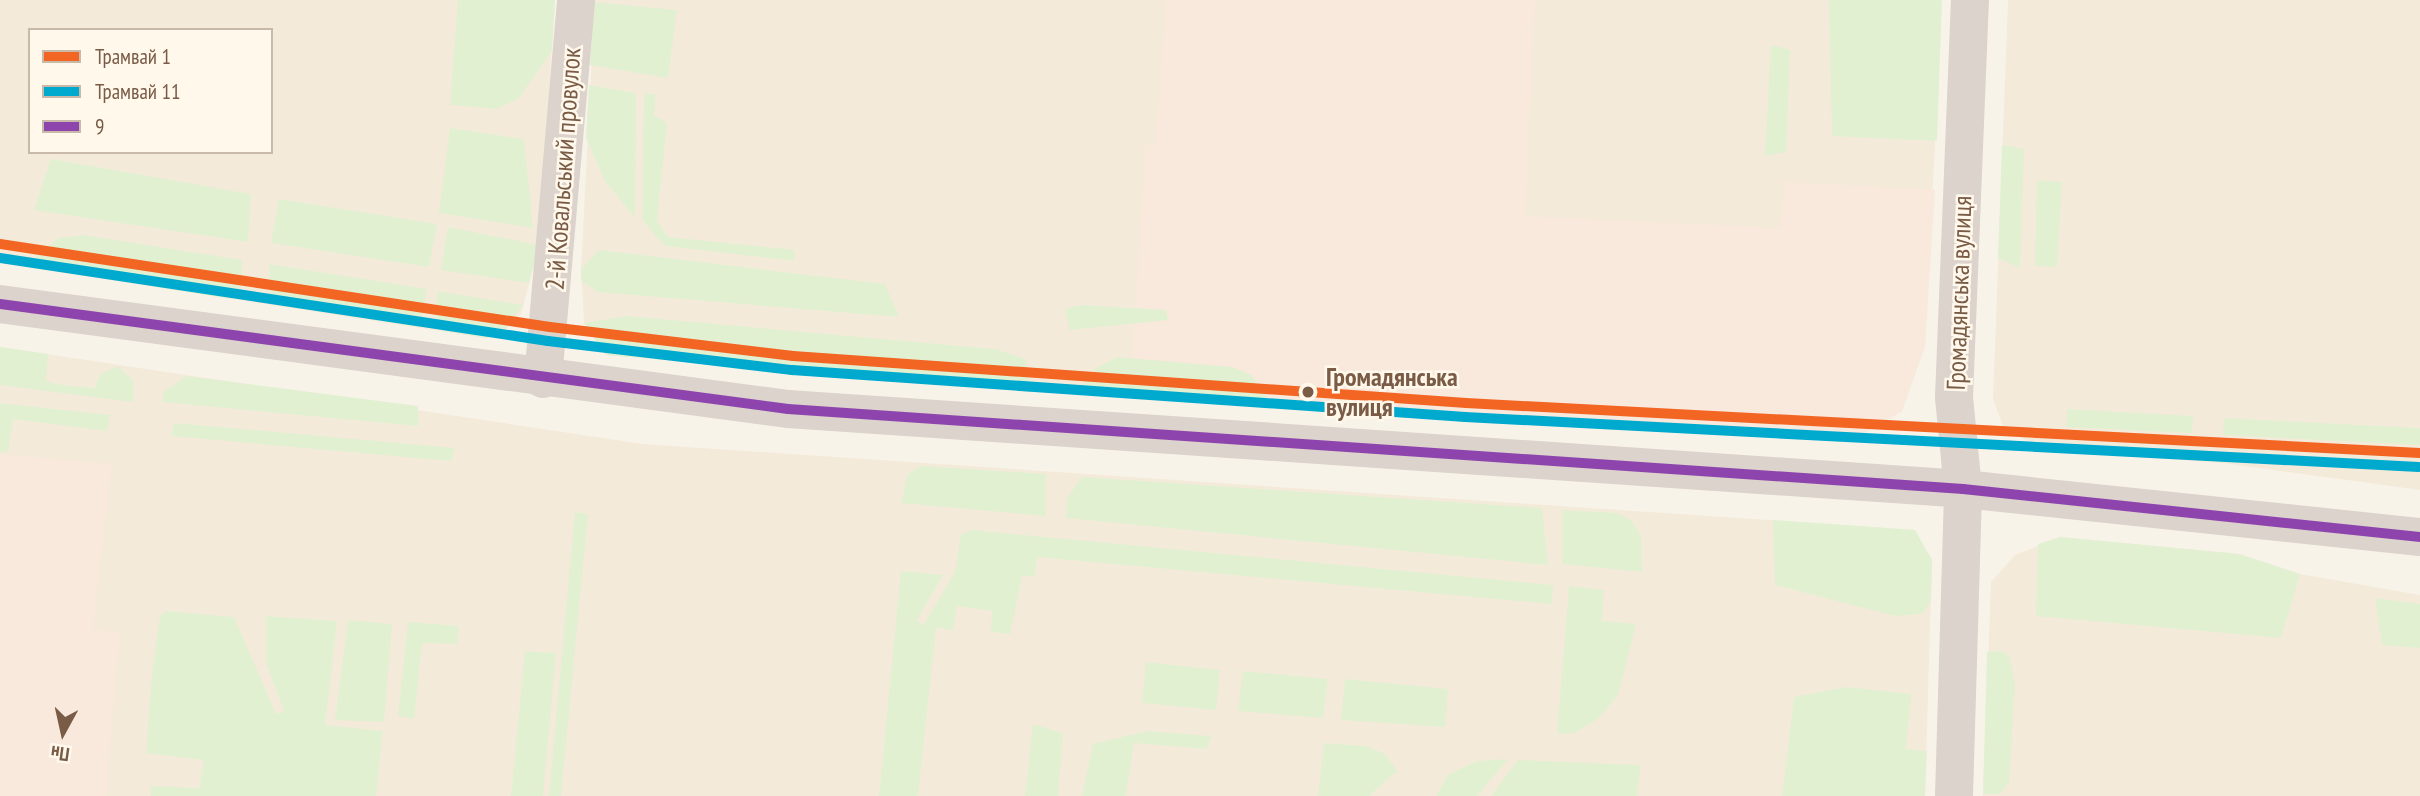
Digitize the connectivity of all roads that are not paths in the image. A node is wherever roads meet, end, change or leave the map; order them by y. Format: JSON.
{"nodes":[{"id":1,"x":576,"y":0,"type":"edge"},
{"id":2,"x":1970,"y":0,"type":"edge"},
{"id":3,"x":0,"y":304,"type":"edge"},
{"id":4,"x":543,"y":379,"type":"junction"},
{"id":5,"x":1963,"y":489,"type":"junction"},
{"id":6,"x":2420,"y":537,"type":"edge"},
{"id":7,"x":1954,"y":796,"type":"edge"}],
"edges":[{"from":1,"to":4,"type":"street","name":"2-й Ковальський провулок"},
{"from":2,"to":5,"type":"street","name":"Громадянська вулиця"},
{"from":3,"to":4,"type":"street"},
{"from":4,"to":5,"type":"street"},
{"from":5,"to":6,"type":"street"},
{"from":5,"to":7,"type":"street","name":"Громадянська вулиця"}]}
